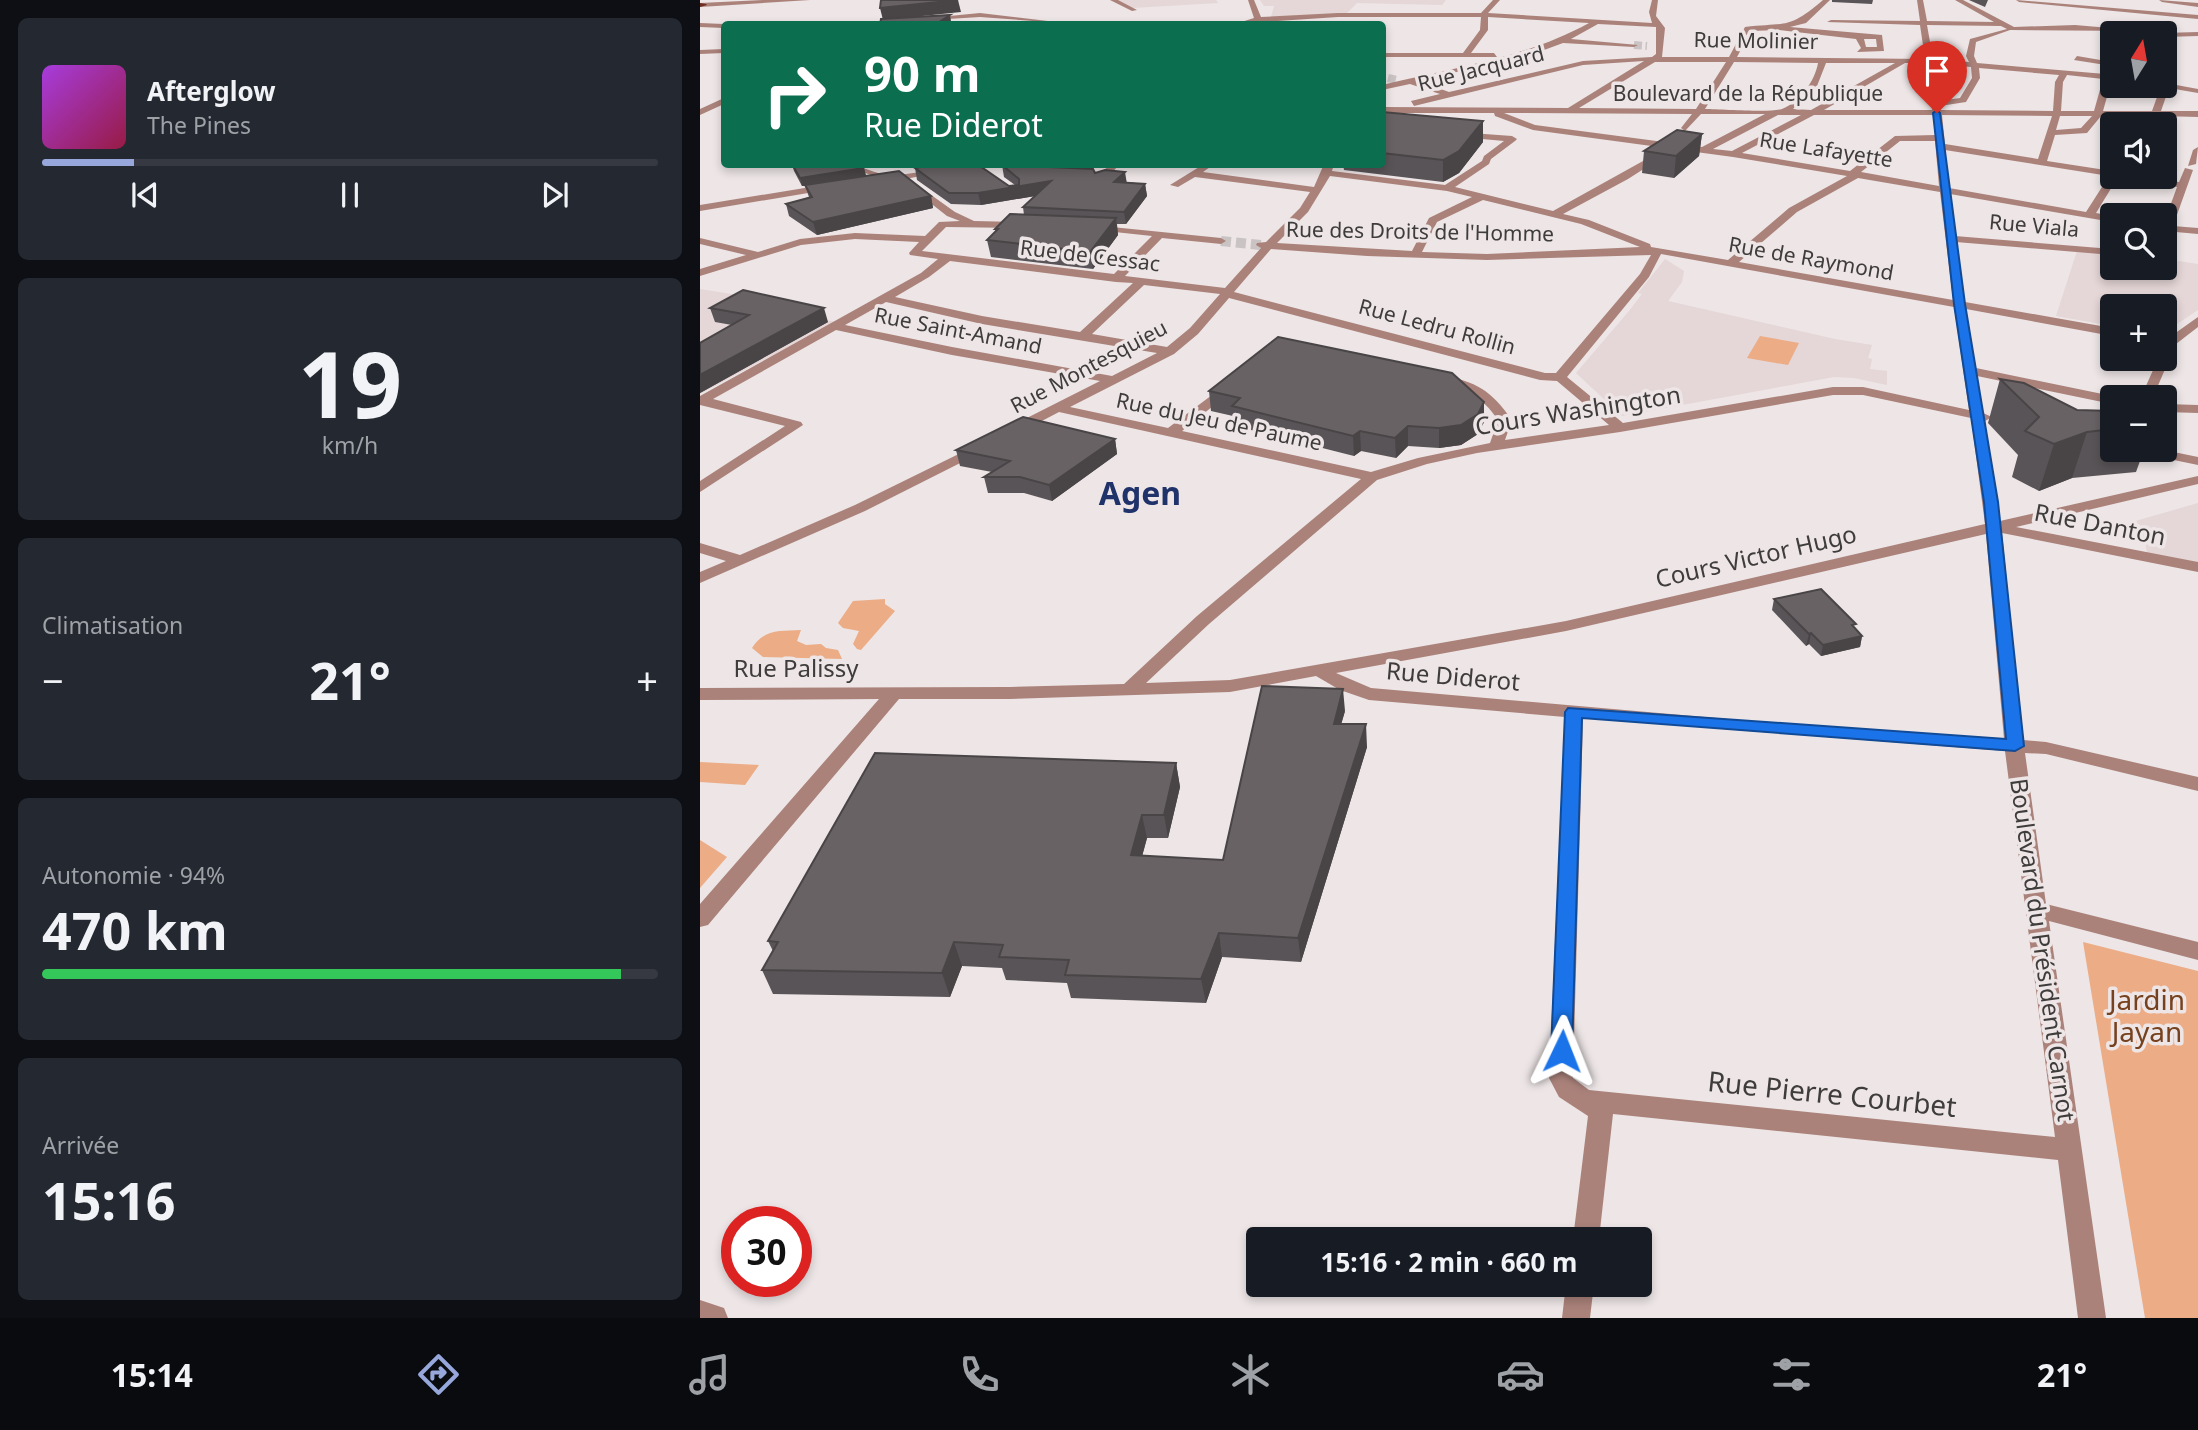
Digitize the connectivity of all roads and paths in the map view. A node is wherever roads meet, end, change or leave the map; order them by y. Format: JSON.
{"nodes":[{"id":1,"x":807,"y":0,"type":"edge"},
{"id":2,"x":1113,"y":0,"type":"edge"},
{"id":3,"x":1251,"y":0,"type":"edge"},
{"id":4,"x":1497,"y":0,"type":"edge"},
{"id":5,"x":1655,"y":0,"type":"edge"},
{"id":6,"x":1920,"y":0,"type":"edge"},
{"id":7,"x":1958,"y":0,"type":"edge"},
{"id":8,"x":2019,"y":0,"type":"edge"},
{"id":9,"x":2159,"y":1,"type":"edge"},
{"id":10,"x":734,"y":2,"type":"junction"},
{"id":11,"x":760,"y":2,"type":"junction"},
{"id":12,"x":1825,"y":2,"type":"edge"},
{"id":13,"x":704,"y":4,"type":"edge"},
{"id":14,"x":991,"y":6,"type":"dead end"},
{"id":15,"x":2198,"y":6,"type":"edge"},
{"id":16,"x":954,"y":7,"type":"dead end"},
{"id":17,"x":1134,"y":10,"type":"dead end"},
{"id":18,"x":982,"y":13,"type":"junction"},
{"id":19,"x":1482,"y":15,"type":"junction"},
{"id":20,"x":2198,"y":17,"type":"edge"},
{"id":21,"x":1020,"y":18,"type":"junction"},
{"id":22,"x":1258,"y":19,"type":"junction"},
{"id":23,"x":901,"y":21,"type":"edge"},
{"id":24,"x":1013,"y":21,"type":"edge"},
{"id":25,"x":1044,"y":21,"type":"edge"},
{"id":26,"x":1250,"y":21,"type":"edge"},
{"id":27,"x":1824,"y":21,"type":"dead end"},
{"id":28,"x":1595,"y":23,"type":"junction"},
{"id":29,"x":1925,"y":23,"type":"junction"},
{"id":30,"x":1999,"y":24,"type":"junction"},
{"id":31,"x":700,"y":25,"type":"edge"},
{"id":32,"x":721,"y":26,"type":"edge"},
{"id":33,"x":1657,"y":26,"type":"junction"},
{"id":34,"x":1779,"y":28,"type":"junction"},
{"id":35,"x":2013,"y":29,"type":"junction"},
{"id":36,"x":2100,"y":30,"type":"edge"},
{"id":37,"x":2198,"y":34,"type":"edge"},
{"id":38,"x":2177,"y":35,"type":"edge"},
{"id":39,"x":1859,"y":37,"type":"junction"},
{"id":40,"x":1562,"y":41,"type":"junction"},
{"id":41,"x":1634,"y":45,"type":"tunnel mouth"},
{"id":42,"x":1647,"y":46,"type":"tunnel mouth"},
{"id":43,"x":1660,"y":46,"type":"junction"},
{"id":44,"x":1738,"y":48,"type":"junction"},
{"id":45,"x":1749,"y":48,"type":"dead end"},
{"id":46,"x":1844,"y":50,"type":"dead end"},
{"id":47,"x":1870,"y":50,"type":"junction"},
{"id":48,"x":721,"y":51,"type":"edge"},
{"id":49,"x":700,"y":52,"type":"edge"},
{"id":50,"x":1467,"y":53,"type":"junction"},
{"id":51,"x":1523,"y":54,"type":"junction"},
{"id":52,"x":1386,"y":55,"type":"edge"},
{"id":53,"x":1507,"y":57,"type":"junction"},
{"id":54,"x":1546,"y":58,"type":"dead end"},
{"id":55,"x":1651,"y":58,"type":"junction"},
{"id":56,"x":2077,"y":58,"type":"dead end"},
{"id":57,"x":1559,"y":59,"type":"dead end"},
{"id":58,"x":1734,"y":59,"type":"junction"},
{"id":59,"x":1822,"y":60,"type":"junction"},
{"id":60,"x":1871,"y":61,"type":"junction"},
{"id":61,"x":1928,"y":61,"type":"junction"},
{"id":62,"x":1902,"y":62,"type":"junction"},
{"id":63,"x":2100,"y":62,"type":"edge"},
{"id":64,"x":1583,"y":63,"type":"junction"},
{"id":65,"x":1975,"y":63,"type":"junction"},
{"id":66,"x":2065,"y":71,"type":"junction"},
{"id":67,"x":2100,"y":74,"type":"edge"},
{"id":68,"x":1396,"y":80,"type":"edge"},
{"id":69,"x":2177,"y":87,"type":"edge"},
{"id":70,"x":2198,"y":91,"type":"edge"},
{"id":71,"x":1448,"y":95,"type":"junction"},
{"id":72,"x":2103,"y":98,"type":"edge"},
{"id":73,"x":721,"y":102,"type":"edge"},
{"id":74,"x":1936,"y":108,"type":"junction"},
{"id":75,"x":703,"y":109,"type":"edge"},
{"id":76,"x":721,"y":110,"type":"edge"},
{"id":77,"x":1386,"y":110,"type":"edge"},
{"id":78,"x":1386,"y":110,"type":"edge"},
{"id":79,"x":1459,"y":110,"type":"junction"},
{"id":80,"x":1488,"y":110,"type":"junction"},
{"id":81,"x":1571,"y":110,"type":"junction"},
{"id":82,"x":1701,"y":111,"type":"junction"},
{"id":83,"x":1780,"y":112,"type":"junction"},
{"id":84,"x":1815,"y":112,"type":"junction"},
{"id":85,"x":2198,"y":114,"type":"edge"},
{"id":86,"x":2056,"y":116,"type":"junction"},
{"id":87,"x":2096,"y":116,"type":"junction"},
{"id":88,"x":2100,"y":116,"type":"edge"},
{"id":89,"x":2177,"y":116,"type":"edge"},
{"id":90,"x":1447,"y":122,"type":"edge"},
{"id":91,"x":1533,"y":127,"type":"junction"},
{"id":92,"x":2051,"y":133,"type":"junction"},
{"id":93,"x":1451,"y":134,"type":"edge"},
{"id":94,"x":1512,"y":139,"type":"junction"},
{"id":95,"x":1940,"y":142,"type":"junction"},
{"id":96,"x":1671,"y":145,"type":"junction"},
{"id":97,"x":1703,"y":150,"type":"junction"},
{"id":98,"x":2198,"y":150,"type":"edge"},
{"id":99,"x":1733,"y":154,"type":"junction"},
{"id":100,"x":2042,"y":162,"type":"junction"},
{"id":101,"x":857,"y":168,"type":"edge"},
{"id":102,"x":973,"y":168,"type":"edge"},
{"id":103,"x":1112,"y":168,"type":"edge"},
{"id":104,"x":1203,"y":168,"type":"edge"},
{"id":105,"x":1328,"y":169,"type":"edge"},
{"id":106,"x":2100,"y":173,"type":"edge"},
{"id":107,"x":1195,"y":174,"type":"junction"},
{"id":108,"x":1856,"y":174,"type":"junction"},
{"id":109,"x":905,"y":178,"type":"junction"},
{"id":110,"x":891,"y":179,"type":"junction"},
{"id":111,"x":1100,"y":180,"type":"edge"},
{"id":112,"x":866,"y":183,"type":"edge"},
{"id":113,"x":2177,"y":184,"type":"edge"},
{"id":114,"x":1175,"y":185,"type":"dead end"},
{"id":115,"x":2181,"y":185,"type":"junction"},
{"id":116,"x":842,"y":186,"type":"edge"},
{"id":117,"x":1447,"y":188,"type":"junction"},
{"id":118,"x":1944,"y":189,"type":"junction"},
{"id":119,"x":2105,"y":189,"type":"edge"},
{"id":120,"x":1317,"y":190,"type":"junction"},
{"id":121,"x":1481,"y":197,"type":"junction"},
{"id":122,"x":2175,"y":203,"type":"edge"},
{"id":123,"x":700,"y":208,"type":"edge"},
{"id":124,"x":951,"y":214,"type":"junction"},
{"id":125,"x":1555,"y":214,"type":"junction"},
{"id":126,"x":2090,"y":215,"type":"junction"},
{"id":127,"x":2100,"y":217,"type":"edge"},
{"id":128,"x":943,"y":224,"type":"junction"},
{"id":129,"x":977,"y":224,"type":"junction"},
{"id":130,"x":1033,"y":225,"type":"edge"},
{"id":131,"x":1081,"y":226,"type":"edge"},
{"id":132,"x":2177,"y":229,"type":"edge"},
{"id":133,"x":2198,"y":231,"type":"edge"},
{"id":134,"x":1161,"y":233,"type":"junction"},
{"id":135,"x":928,"y":239,"type":"junction"},
{"id":136,"x":1953,"y":239,"type":"junction"},
{"id":137,"x":700,"y":241,"type":"edge"},
{"id":138,"x":1221,"y":241,"type":"tunnel mouth"},
{"id":139,"x":1265,"y":246,"type":"junction"},
{"id":140,"x":1655,"y":250,"type":"junction"},
{"id":141,"x":2100,"y":251,"type":"edge"},
{"id":142,"x":758,"y":255,"type":"junction"},
{"id":143,"x":1415,"y":255,"type":"junction"},
{"id":144,"x":947,"y":258,"type":"junction"},
{"id":145,"x":1730,"y":264,"type":"junction"},
{"id":146,"x":700,"y":273,"type":"edge"},
{"id":147,"x":1116,"y":279,"type":"junction"},
{"id":148,"x":1141,"y":282,"type":"junction"},
{"id":149,"x":1228,"y":293,"type":"junction"},
{"id":150,"x":885,"y":298,"type":"junction"},
{"id":151,"x":1959,"y":304,"type":"junction"},
{"id":152,"x":2198,"y":321,"type":"edge"},
{"id":153,"x":834,"y":326,"type":"junction"},
{"id":154,"x":2100,"y":330,"type":"edge"},
{"id":155,"x":2177,"y":336,"type":"edge"},
{"id":156,"x":1082,"y":338,"type":"junction"},
{"id":157,"x":1170,"y":351,"type":"junction"},
{"id":158,"x":1971,"y":371,"type":"junction"},
{"id":159,"x":1422,"y":374,"type":"edge"},
{"id":160,"x":1241,"y":377,"type":"edge"},
{"id":161,"x":1560,"y":377,"type":"junction"},
{"id":162,"x":1115,"y":380,"type":"junction"},
{"id":163,"x":2100,"y":398,"type":"edge"},
{"id":164,"x":700,"y":400,"type":"edge"},
{"id":165,"x":1058,"y":408,"type":"junction"},
{"id":166,"x":2177,"y":408,"type":"edge"},
{"id":167,"x":2198,"y":409,"type":"edge"},
{"id":168,"x":1976,"y":416,"type":"junction"},
{"id":169,"x":1999,"y":420,"type":"dead end"},
{"id":170,"x":1619,"y":428,"type":"junction"},
{"id":171,"x":1171,"y":433,"type":"junction"},
{"id":172,"x":1496,"y":446,"type":"junction"},
{"id":173,"x":2177,"y":457,"type":"edge"},
{"id":174,"x":2198,"y":461,"type":"edge"},
{"id":175,"x":1371,"y":477,"type":"junction"},
{"id":176,"x":2198,"y":480,"type":"edge"},
{"id":177,"x":700,"y":488,"type":"edge"},
{"id":178,"x":1994,"y":527,"type":"junction"},
{"id":179,"x":700,"y":548,"type":"edge"},
{"id":180,"x":740,"y":560,"type":"junction"},
{"id":181,"x":2198,"y":567,"type":"edge"},
{"id":182,"x":700,"y":578,"type":"edge"},
{"id":183,"x":1322,"y":672,"type":"junction"},
{"id":184,"x":1128,"y":690,"type":"junction"},
{"id":185,"x":700,"y":694,"type":"edge"},
{"id":186,"x":893,"y":694,"type":"junction"},
{"id":187,"x":1574,"y":712,"type":"junction"},
{"id":188,"x":2015,"y":746,"type":"junction"},
{"id":189,"x":2198,"y":784,"type":"edge"},
{"id":190,"x":2036,"y":910,"type":"junction"},
{"id":191,"x":700,"y":919,"type":"edge"},
{"id":192,"x":2198,"y":951,"type":"edge"},
{"id":193,"x":1589,"y":1101,"type":"junction"},
{"id":194,"x":2068,"y":1150,"type":"junction"},
{"id":195,"x":1587,"y":1227,"type":"edge"},
{"id":196,"x":1578,"y":1297,"type":"edge"},
{"id":197,"x":700,"y":1314,"type":"edge"},
{"id":198,"x":714,"y":1318,"type":"edge"},
{"id":199,"x":1576,"y":1318,"type":"edge"},
{"id":200,"x":2092,"y":1318,"type":"edge"}],
"edges":[{"from":1,"to":11,"type":"street"},
{"from":2,"to":17,"type":"street"},
{"from":3,"to":22,"type":"street"},
{"from":4,"to":19,"type":"street"},
{"from":5,"to":33,"type":"street"},
{"from":6,"to":29,"type":"street","name":"Boulevard du Président Carnot"},
{"from":7,"to":30,"type":"street"},
{"from":8,"to":20,"type":"street"},
{"from":9,"to":15,"type":"street"},
{"from":10,"to":11,"type":"street"},
{"from":10,"to":13,"type":"street"},
{"from":10,"to":13,"type":"street"},
{"from":11,"to":13,"type":"street"},
{"from":12,"to":34,"type":"street"},
{"from":14,"to":18,"type":"street"},
{"from":16,"to":18,"type":"street"},
{"from":18,"to":21,"type":"street"},
{"from":18,"to":23,"type":"street"},
{"from":19,"to":22,"type":"street"},
{"from":19,"to":28,"type":"street"},
{"from":19,"to":50,"type":"street"},
{"from":21,"to":24,"type":"street"},
{"from":21,"to":25,"type":"street"},
{"from":22,"to":26,"type":"street"},
{"from":27,"to":29,"type":"street"},
{"from":28,"to":33,"type":"street"},
{"from":28,"to":40,"type":"street"},
{"from":29,"to":30,"type":"street"},
{"from":29,"to":61,"type":"street","name":"Boulevard du Président Carnot"},
{"from":30,"to":35,"type":"street"},
{"from":31,"to":32,"type":"street"},
{"from":33,"to":43,"type":"street"},
{"from":34,"to":39,"type":"street"},
{"from":34,"to":44,"type":"street"},
{"from":35,"to":36,"type":"street"},
{"from":35,"to":65,"type":"street"},
{"from":37,"to":38,"type":"street"},
{"from":39,"to":47,"type":"street"},
{"from":39,"to":47,"type":"street"},
{"from":40,"to":41,"type":"street"},
{"from":40,"to":51,"type":"street"},
{"from":42,"to":43,"type":"street"},
{"from":43,"to":55,"type":"street"},
{"from":44,"to":45,"type":"street"},
{"from":44,"to":58,"type":"street"},
{"from":46,"to":47,"type":"street"},
{"from":47,"to":60,"type":"street"},
{"from":48,"to":49,"type":"street"},
{"from":50,"to":52,"type":"street"},
{"from":50,"to":53,"type":"street"},
{"from":51,"to":53,"type":"street"},
{"from":51,"to":54,"type":"street"},
{"from":53,"to":68,"type":"street"},
{"from":55,"to":58,"type":"street","name":"Rue Molinier"},
{"from":55,"to":64,"type":"street","name":"Rue Molinier"},
{"from":55,"to":81,"type":"street"},
{"from":56,"to":63,"type":"street"},
{"from":57,"to":64,"type":"street"},
{"from":58,"to":59,"type":"street","name":"Rue Molinier"},
{"from":58,"to":82,"type":"street"},
{"from":59,"to":60,"type":"street","name":"Rue Molinier"},
{"from":59,"to":83,"type":"street"},
{"from":60,"to":62,"type":"street","name":"Rue Molinier"},
{"from":61,"to":62,"type":"street","name":"Rue Molinier"},
{"from":61,"to":65,"type":"street","name":"Rue Molinier"},
{"from":61,"to":74,"type":"street","name":"Boulevard du Président Carnot"},
{"from":62,"to":84,"type":"street"},
{"from":64,"to":71,"type":"street","name":"Rue Jacquard"},
{"from":65,"to":66,"type":"street","name":"Rue Molinier"},
{"from":65,"to":74,"type":"street"},
{"from":66,"to":67,"type":"street","name":"Rue Molinier"},
{"from":66,"to":86,"type":"street"},
{"from":68,"to":71,"type":"street","name":"Rue Lafayette"},
{"from":69,"to":70,"type":"street"},
{"from":71,"to":77,"type":"street","name":"Rue Jacquard"},
{"from":71,"to":80,"type":"street","name":"Rue Lafayette"},
{"from":72,"to":87,"type":"street"},
{"from":73,"to":75,"type":"street"},
{"from":74,"to":84,"type":"street","name":"Boulevard de la République"},
{"from":74,"to":86,"type":"street","name":"Boulevard de la République"},
{"from":74,"to":95,"type":"street","name":"Boulevard du Président Carnot"},
{"from":75,"to":76,"type":"street"},
{"from":78,"to":79,"type":"street","name":"Boulevard de la République"},
{"from":79,"to":80,"type":"street","name":"Boulevard de la République"},
{"from":79,"to":90,"type":"street"},
{"from":80,"to":81,"type":"street","name":"Boulevard de la République"},
{"from":80,"to":91,"type":"street","name":"Rue Lafayette"},
{"from":81,"to":82,"type":"street","name":"Boulevard de la République"},
{"from":81,"to":91,"type":"street"},
{"from":82,"to":83,"type":"street","name":"Boulevard de la République"},
{"from":82,"to":96,"type":"street"},
{"from":83,"to":84,"type":"street","name":"Boulevard de la République"},
{"from":83,"to":97,"type":"street"},
{"from":84,"to":99,"type":"street"},
{"from":85,"to":89,"type":"street","name":"Boulevard de la République"},
{"from":86,"to":87,"type":"street","name":"Boulevard de la République"},
{"from":86,"to":92,"type":"street"},
{"from":87,"to":88,"type":"street","name":"Boulevard de la République"},
{"from":87,"to":92,"type":"street"},
{"from":91,"to":94,"type":"street"},
{"from":91,"to":96,"type":"street","name":"Rue Lafayette"},
{"from":92,"to":100,"type":"street"},
{"from":93,"to":94,"type":"street"},
{"from":94,"to":117,"type":"street"},
{"from":95,"to":100,"type":"street"},
{"from":95,"to":108,"type":"street"},
{"from":95,"to":118,"type":"street","name":"Boulevard du Président Carnot"},
{"from":96,"to":97,"type":"street","name":"Rue Lafayette"},
{"from":96,"to":125,"type":"street"},
{"from":97,"to":99,"type":"street","name":"Rue Lafayette"},
{"from":98,"to":115,"type":"street"},
{"from":99,"to":108,"type":"street","name":"Rue Lafayette"},
{"from":100,"to":106,"type":"street"},
{"from":101,"to":110,"type":"street"},
{"from":102,"to":109,"type":"street"},
{"from":103,"to":111,"type":"street"},
{"from":104,"to":107,"type":"street"},
{"from":105,"to":117,"type":"street"},
{"from":105,"to":120,"type":"street","name":"Rue Montesquieu"},
{"from":107,"to":114,"type":"street"},
{"from":107,"to":120,"type":"street"},
{"from":108,"to":118,"type":"street","name":"Rue Lafayette"},
{"from":108,"to":145,"type":"street"},
{"from":109,"to":110,"type":"street"},
{"from":109,"to":124,"type":"street"},
{"from":110,"to":112,"type":"street"},
{"from":113,"to":115,"type":"street"},
{"from":115,"to":122,"type":"street"},
{"from":116,"to":123,"type":"street"},
{"from":117,"to":121,"type":"street"},
{"from":118,"to":126,"type":"street","name":"Rue Lafayette"},
{"from":118,"to":136,"type":"street","name":"Boulevard du Président Carnot"},
{"from":119,"to":126,"type":"street"},
{"from":120,"to":139,"type":"street","name":"Rue Montesquieu"},
{"from":121,"to":125,"type":"street"},
{"from":121,"to":143,"type":"street"},
{"from":124,"to":128,"type":"street"},
{"from":124,"to":129,"type":"street"},
{"from":125,"to":140,"type":"street"},
{"from":126,"to":127,"type":"street","name":"Rue Lafayette"},
{"from":128,"to":129,"type":"street"},
{"from":128,"to":135,"type":"street"},
{"from":129,"to":130,"type":"street"},
{"from":131,"to":134,"type":"street"},
{"from":132,"to":133,"type":"street"},
{"from":134,"to":138,"type":"street"},
{"from":134,"to":147,"type":"street"},
{"from":135,"to":142,"type":"street"},
{"from":135,"to":144,"type":"street","name":"Rue de Cessac"},
{"from":136,"to":141,"type":"street","name":"Rue Viala"},
{"from":136,"to":151,"type":"street","name":"Boulevard du Président Carnot"},
{"from":137,"to":142,"type":"street"},
{"from":139,"to":143,"type":"street","name":"Rue des Droits de l'Homme"},
{"from":139,"to":149,"type":"street","name":"Rue Montesquieu"},
{"from":140,"to":143,"type":"street","name":"Rue des Droits de l'Homme"},
{"from":140,"to":145,"type":"street","name":"Rue de Raymond"},
{"from":140,"to":161,"type":"street"},
{"from":142,"to":146,"type":"street"},
{"from":144,"to":147,"type":"street","name":"Rue de Cessac"},
{"from":144,"to":150,"type":"street"},
{"from":145,"to":151,"type":"street","name":"Rue de Raymond"},
{"from":147,"to":148,"type":"street","name":"Rue de Cessac"},
{"from":148,"to":149,"type":"street","name":"Rue de Cessac"},
{"from":148,"to":156,"type":"street"},
{"from":149,"to":157,"type":"street","name":"Rue Montesquieu"},
{"from":149,"to":161,"type":"street","name":"Rue Ledru Rollin"},
{"from":150,"to":153,"type":"street"},
{"from":150,"to":156,"type":"street"},
{"from":151,"to":154,"type":"street","name":"Rue de Raymond"},
{"from":151,"to":158,"type":"street","name":"Boulevard du Président Carnot"},
{"from":152,"to":155,"type":"street"},
{"from":153,"to":162,"type":"street","name":"Rue Saint-Amand"},
{"from":153,"to":164,"type":"street"},
{"from":156,"to":157,"type":"street"},
{"from":157,"to":162,"type":"street","name":"Rue Montesquieu"},
{"from":158,"to":163,"type":"street"},
{"from":158,"to":168,"type":"street","name":"Boulevard du Président Carnot"},
{"from":159,"to":172,"type":"street"},
{"from":160,"to":171,"type":"street"},
{"from":161,"to":170,"type":"street"},
{"from":162,"to":165,"type":"street","name":"Rue Montesquieu"},
{"from":164,"to":177,"type":"street"},
{"from":165,"to":171,"type":"street","name":"Rue du Jeu de Paume"},
{"from":165,"to":180,"type":"street","name":"Rue Montesquieu"},
{"from":166,"to":167,"type":"street"},
{"from":168,"to":169,"type":"street","name":"Cours Washington"},
{"from":168,"to":170,"type":"street","name":"Cours Washington"},
{"from":168,"to":178,"type":"street","name":"Boulevard du Président Carnot"},
{"from":170,"to":172,"type":"street","name":"Cours Washington"},
{"from":171,"to":175,"type":"street","name":"Rue du Jeu de Paume"},
{"from":172,"to":175,"type":"street","name":"Cours Washington"},
{"from":173,"to":174,"type":"street"},
{"from":175,"to":184,"type":"street","name":"Cours Washington"},
{"from":176,"to":178,"type":"street","name":"Cours Victor Hugo"},
{"from":178,"to":181,"type":"street","name":"Rue Danton"},
{"from":178,"to":183,"type":"street","name":"Cours Victor Hugo"},
{"from":178,"to":188,"type":"street","name":"Boulevard du Président Carnot"},
{"from":179,"to":180,"type":"street"},
{"from":180,"to":182,"type":"street","name":"Rue Montesquieu"},
{"from":183,"to":184,"type":"street"},
{"from":183,"to":187,"type":"street","name":"Rue Diderot"},
{"from":184,"to":186,"type":"street"},
{"from":185,"to":186,"type":"street","name":"Rue Palissy"},
{"from":186,"to":191,"type":"street"},
{"from":187,"to":188,"type":"street","name":"Rue Diderot"},
{"from":187,"to":193,"type":"street"},
{"from":188,"to":189,"type":"street","name":"Rue Diderot"},
{"from":188,"to":190,"type":"street","name":"Boulevard du Président Carnot"},
{"from":190,"to":192,"type":"street"},
{"from":190,"to":194,"type":"street","name":"Boulevard du Président Carnot"},
{"from":193,"to":194,"type":"street","name":"Rue Pierre Courbet"},
{"from":193,"to":195,"type":"street"},
{"from":194,"to":200,"type":"street","name":"Boulevard du Président Carnot"},
{"from":196,"to":199,"type":"street"},
{"from":197,"to":198,"type":"street"}]}
